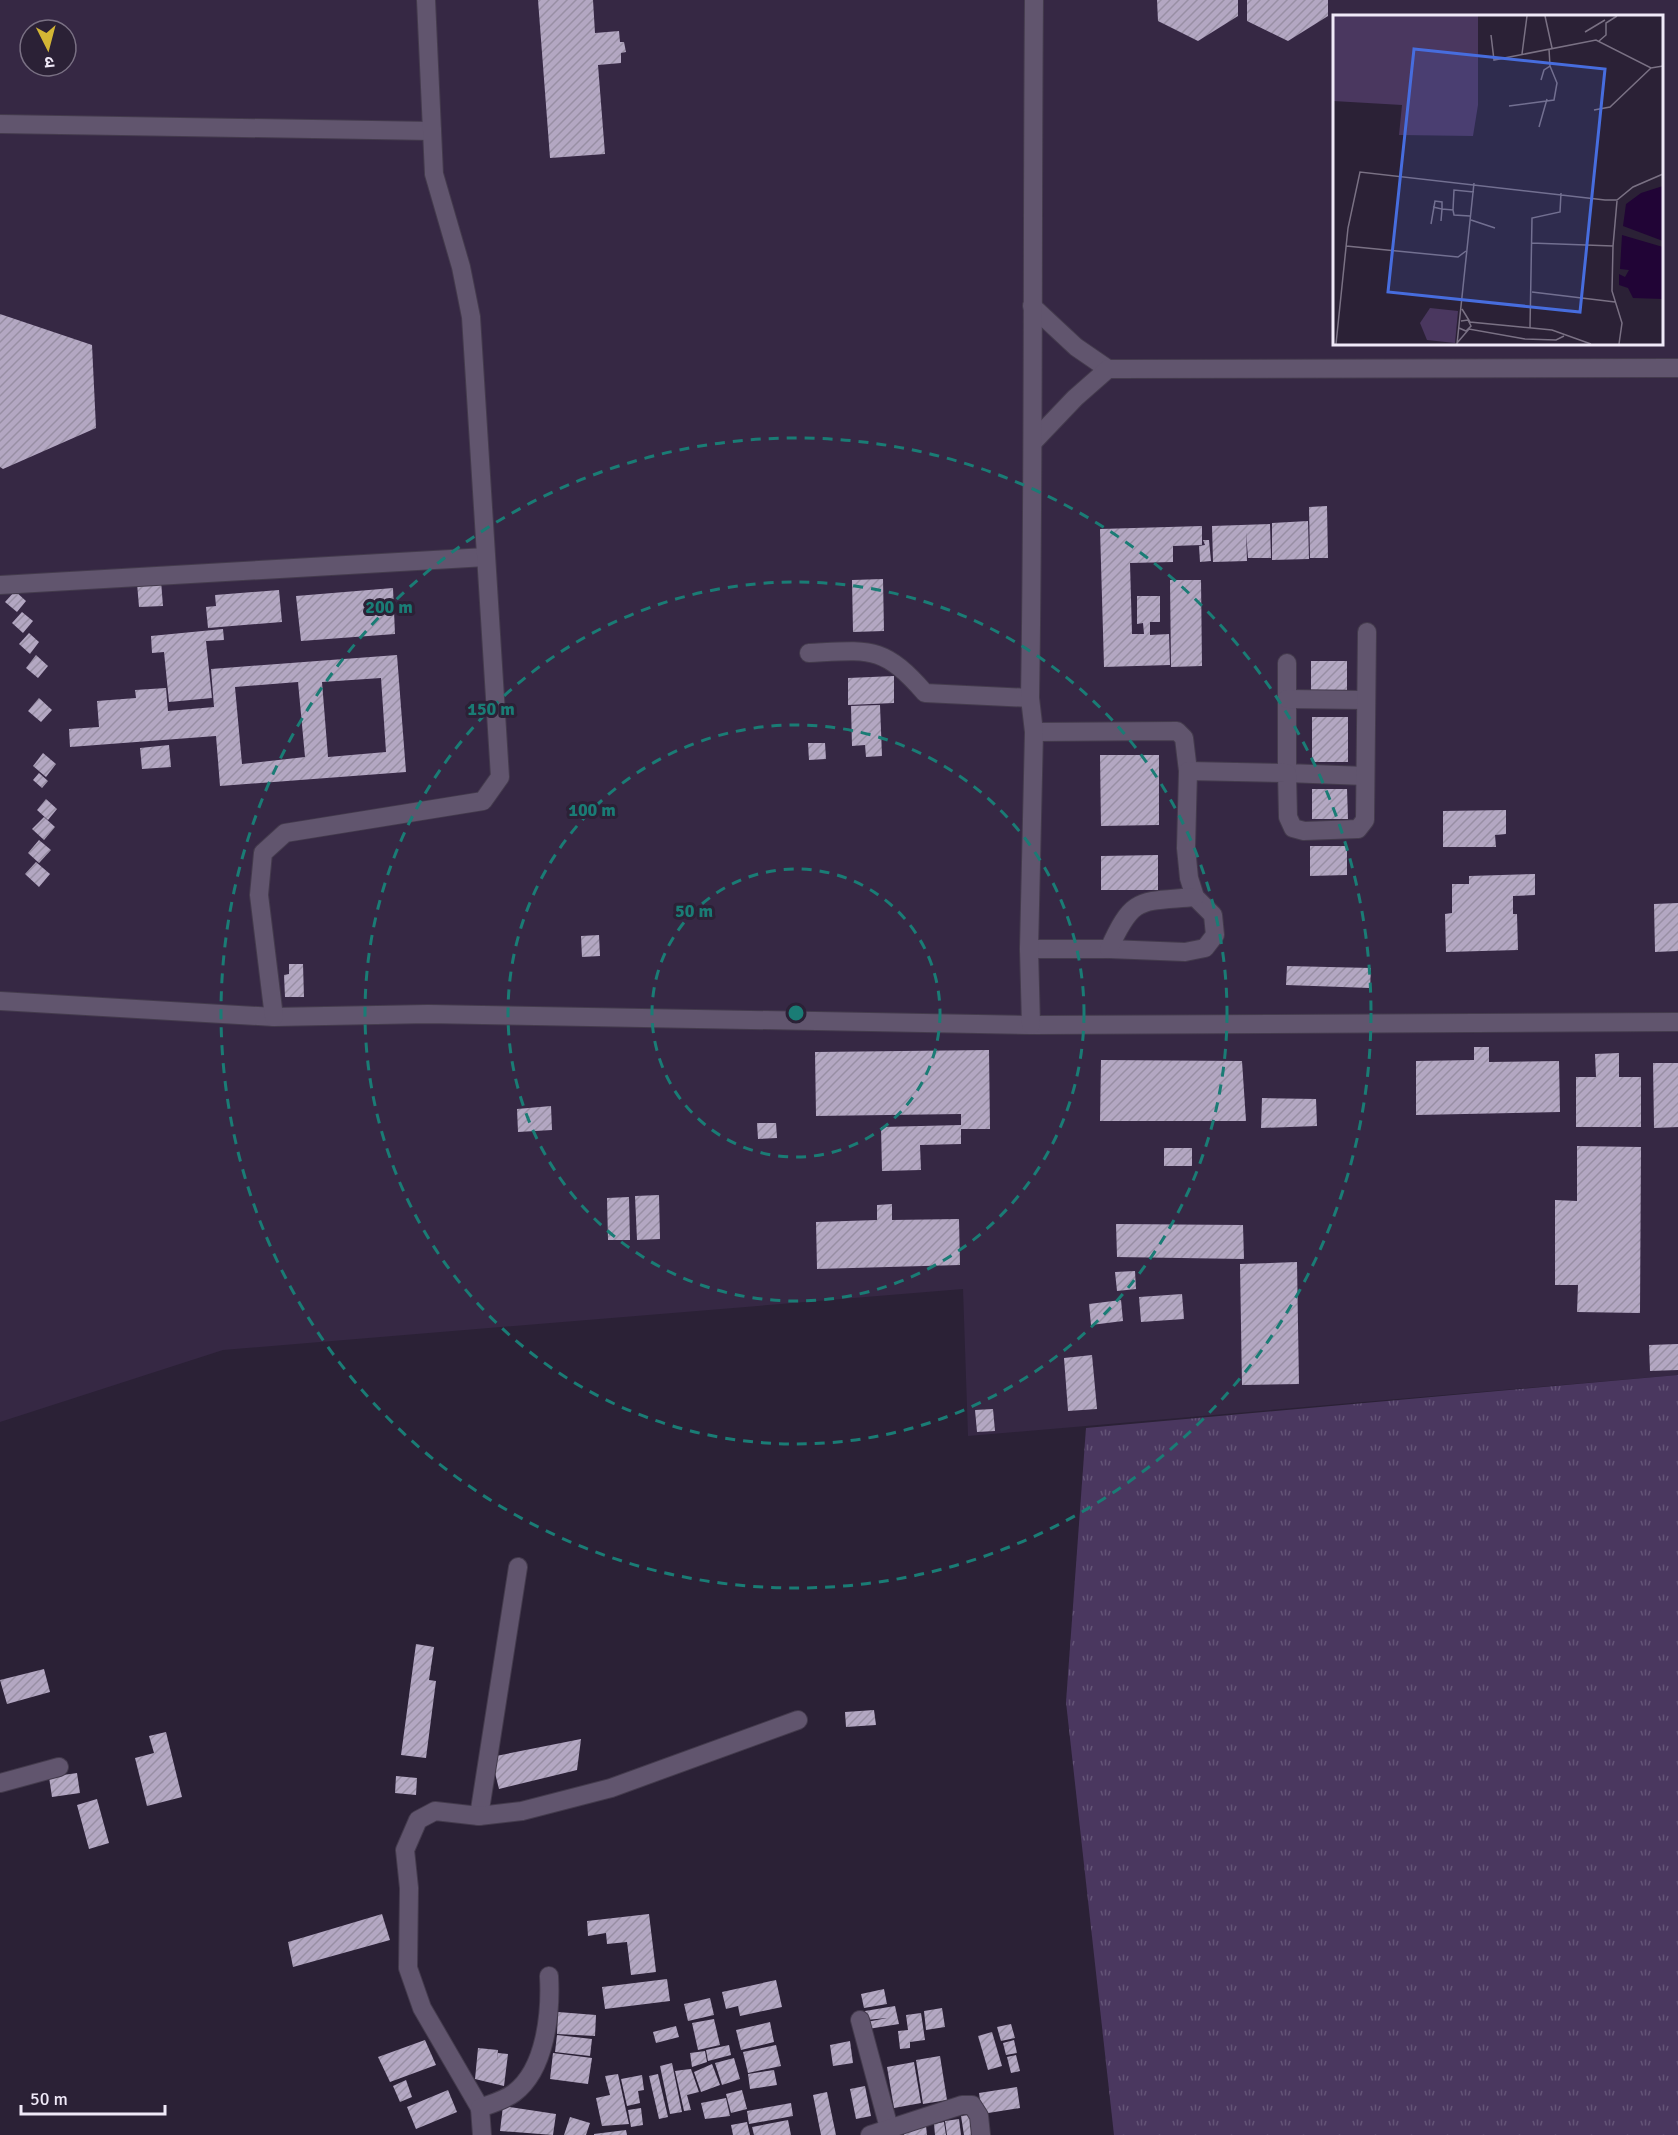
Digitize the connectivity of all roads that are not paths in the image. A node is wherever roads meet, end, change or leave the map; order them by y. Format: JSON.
{"nodes":[{"id":1,"x":426,"y":0,"type":"edge"},
{"id":2,"x":1034,"y":0,"type":"edge"},
{"id":3,"x":0,"y":124,"type":"edge"},
{"id":4,"x":432,"y":131,"type":"junction"},
{"id":5,"x":1032,"y":306,"type":"junction"},
{"id":6,"x":1678,"y":368,"type":"edge"},
{"id":7,"x":1108,"y":369,"type":"junction"},
{"id":8,"x":1035,"y":440,"type":"junction"},
{"id":9,"x":486,"y":557,"type":"junction"},
{"id":10,"x":0,"y":585,"type":"edge"},
{"id":11,"x":1367,"y":633,"type":"dead end"},
{"id":12,"x":809,"y":653,"type":"dead end"},
{"id":13,"x":1287,"y":663,"type":"dead end"},
{"id":14,"x":1030,"y":698,"type":"junction"},
{"id":15,"x":1287,"y":699,"type":"junction"},
{"id":16,"x":1366,"y":700,"type":"junction"},
{"id":17,"x":1034,"y":732,"type":"junction"},
{"id":18,"x":1188,"y":771,"type":"junction"},
{"id":19,"x":1287,"y":773,"type":"junction"},
{"id":20,"x":1365,"y":776,"type":"junction"},
{"id":21,"x":1195,"y":897,"type":"junction"},
{"id":22,"x":1029,"y":949,"type":"junction"},
{"id":23,"x":1108,"y":949,"type":"junction"},
{"id":24,"x":0,"y":1001,"type":"edge"},
{"id":25,"x":274,"y":1017,"type":"junction"},
{"id":26,"x":1678,"y":1022,"type":"edge"},
{"id":27,"x":1031,"y":1025,"type":"junction"},
{"id":28,"x":518,"y":1567,"type":"dead end"},
{"id":29,"x":798,"y":1720,"type":"dead end"},
{"id":30,"x":59,"y":1767,"type":"dead end"},
{"id":31,"x":0,"y":1783,"type":"edge"},
{"id":32,"x":479,"y":1816,"type":"junction"},
{"id":33,"x":549,"y":1976,"type":"dead end"},
{"id":34,"x":860,"y":2020,"type":"dead end"},
{"id":35,"x":480,"y":2108,"type":"junction"},
{"id":36,"x":890,"y":2128,"type":"junction"},
{"id":37,"x":482,"y":2135,"type":"edge"},
{"id":38,"x":870,"y":2135,"type":"edge"},
{"id":39,"x":981,"y":2135,"type":"edge"}],
"edges":[{"from":1,"to":4,"type":"street"},
{"from":2,"to":5,"type":"street"},
{"from":3,"to":4,"type":"street"},
{"from":4,"to":9,"type":"street"},
{"from":5,"to":7,"type":"street"},
{"from":5,"to":8,"type":"street"},
{"from":6,"to":7,"type":"street"},
{"from":7,"to":8,"type":"street"},
{"from":8,"to":14,"type":"street"},
{"from":9,"to":10,"type":"street"},
{"from":9,"to":25,"type":"street"},
{"from":11,"to":16,"type":"street"},
{"from":12,"to":14,"type":"street"},
{"from":13,"to":15,"type":"street"},
{"from":14,"to":17,"type":"street"},
{"from":15,"to":16,"type":"street"},
{"from":15,"to":19,"type":"street"},
{"from":16,"to":20,"type":"street"},
{"from":17,"to":18,"type":"street"},
{"from":17,"to":22,"type":"street"},
{"from":18,"to":19,"type":"street"},
{"from":18,"to":21,"type":"street"},
{"from":19,"to":20,"type":"street"},
{"from":19,"to":20,"type":"street"},
{"from":21,"to":23,"type":"street"},
{"from":21,"to":23,"type":"street"},
{"from":22,"to":23,"type":"street"},
{"from":22,"to":27,"type":"street"},
{"from":24,"to":25,"type":"street"},
{"from":25,"to":27,"type":"street"},
{"from":26,"to":27,"type":"street"},
{"from":28,"to":32,"type":"street"},
{"from":29,"to":32,"type":"street"},
{"from":30,"to":31,"type":"street"},
{"from":32,"to":35,"type":"street"},
{"from":33,"to":35,"type":"street"},
{"from":34,"to":36,"type":"street"},
{"from":35,"to":37,"type":"street"},
{"from":36,"to":38,"type":"street"},
{"from":36,"to":39,"type":"street"}]}
